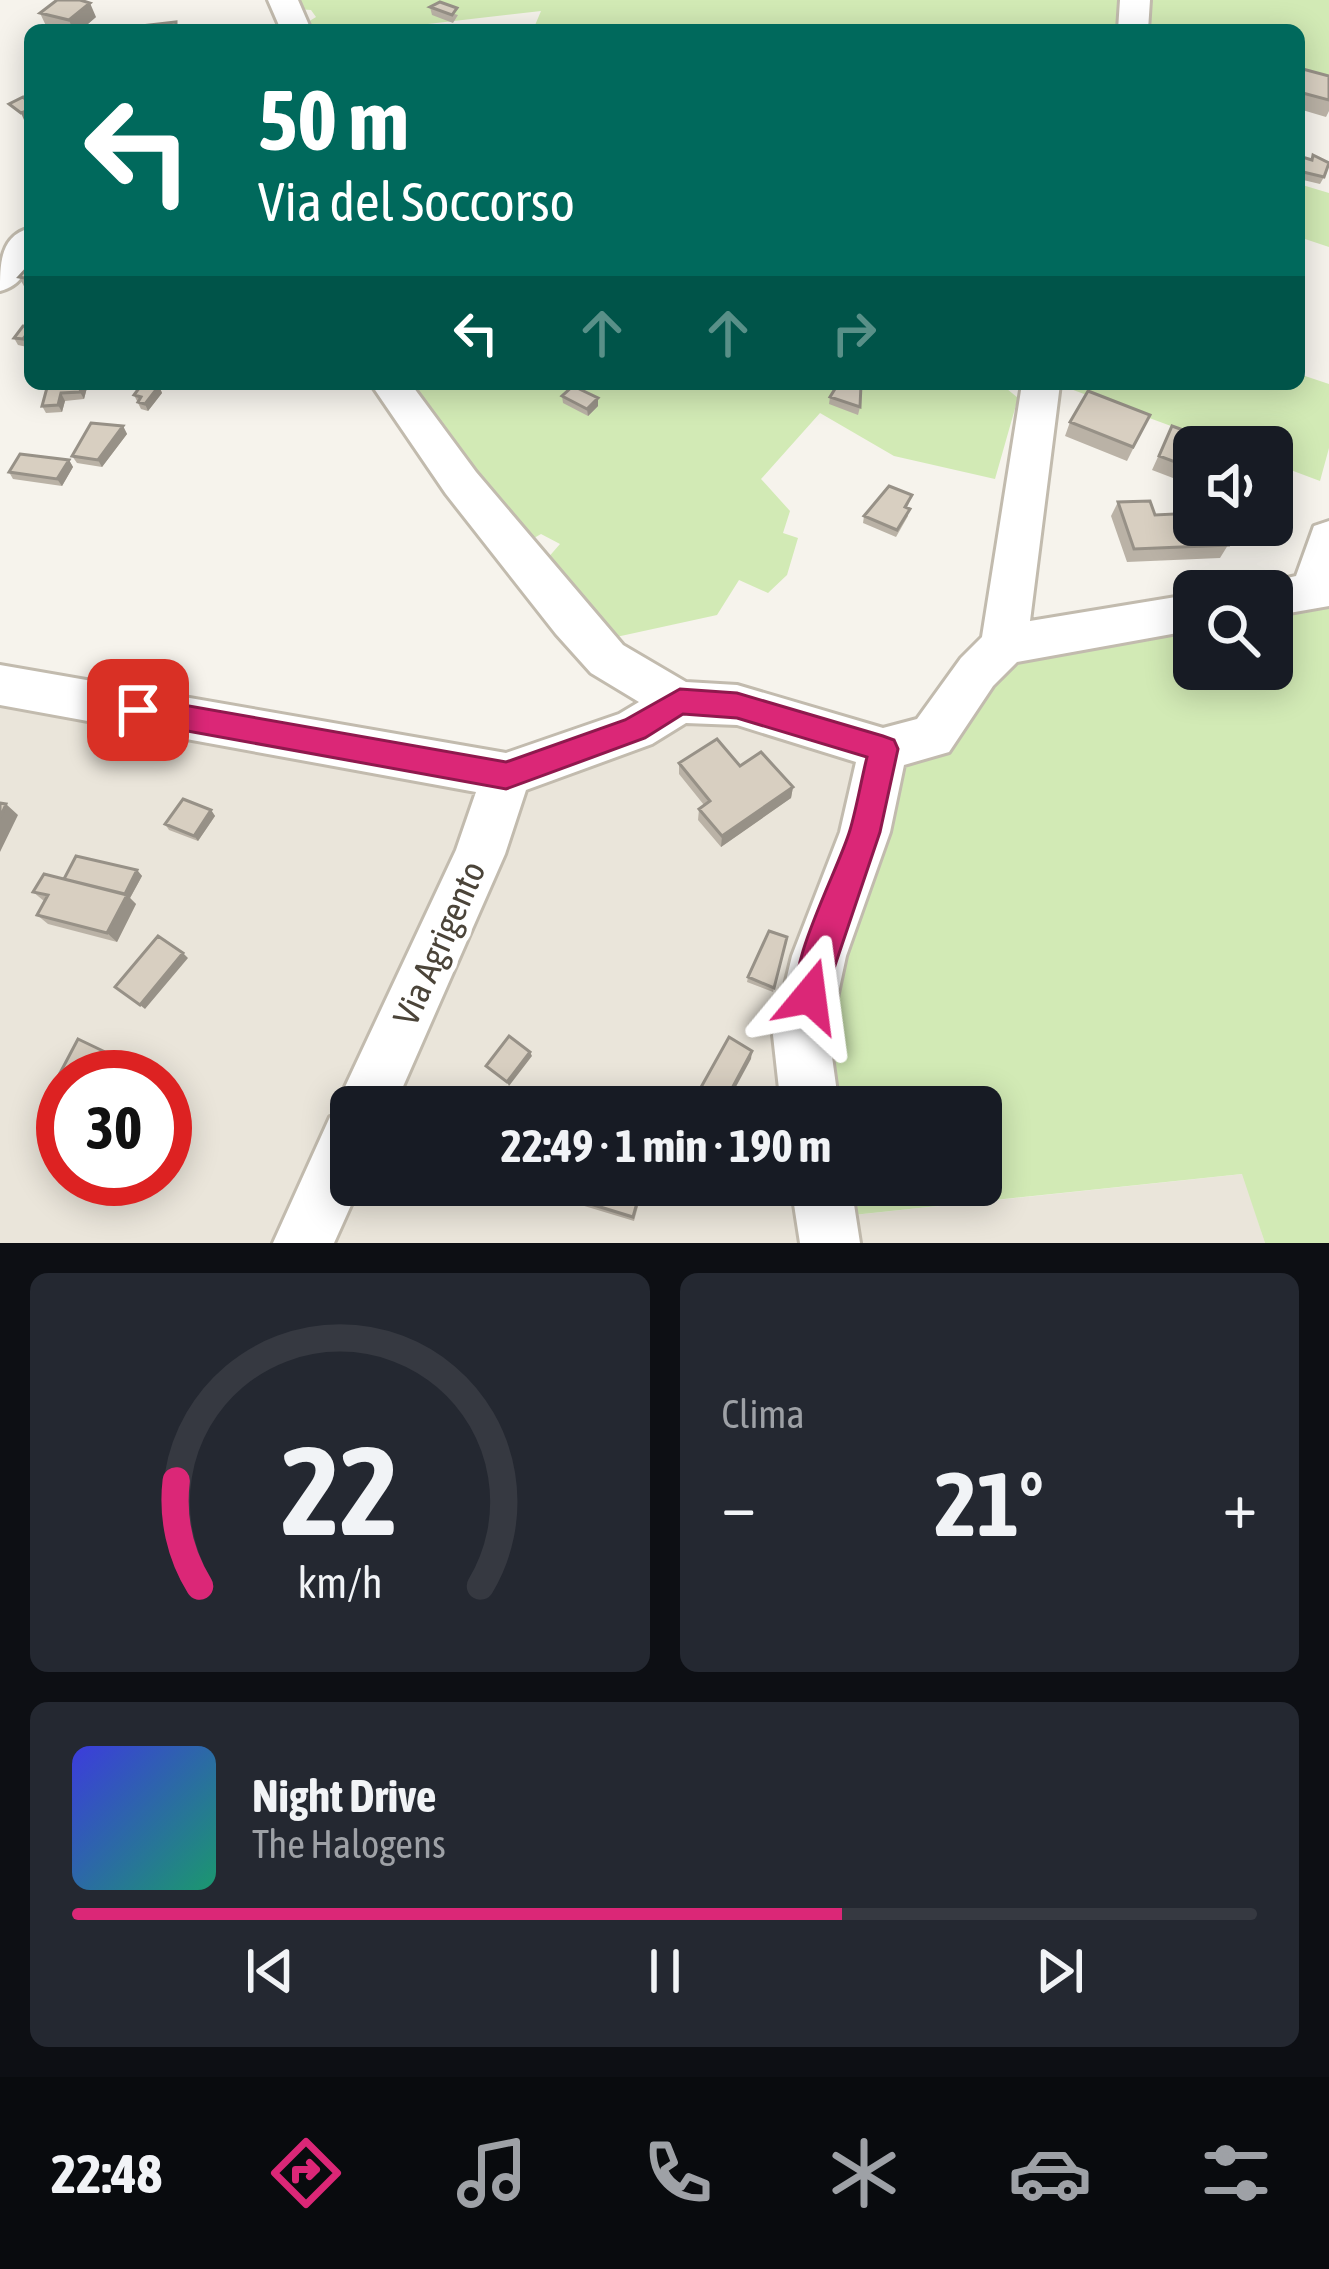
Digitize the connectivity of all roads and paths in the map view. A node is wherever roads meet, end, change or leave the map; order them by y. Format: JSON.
{"nodes":[{"id":1,"x":24,"y":246,"type":"edge"},
{"id":2,"x":0,"y":279,"type":"edge"},
{"id":3,"x":395,"y":390,"type":"edge"},
{"id":4,"x":1040,"y":390,"type":"edge"},
{"id":5,"x":1329,"y":538,"type":"edge"},
{"id":6,"x":1305,"y":593,"type":"edge"},
{"id":7,"x":1173,"y":616,"type":"edge"},
{"id":8,"x":1004,"y":645,"type":"junction"},
{"id":9,"x":0,"y":685,"type":"edge"},
{"id":10,"x":680,"y":701,"type":"junction"},
{"id":11,"x":883,"y":749,"type":"junction"},
{"id":12,"x":506,"y":776,"type":"junction"},
{"id":13,"x":375,"y":1086,"type":"edge"},
{"id":14,"x":807,"y":1086,"type":"edge"},
{"id":15,"x":330,"y":1184,"type":"edge"},
{"id":16,"x":824,"y":1206,"type":"edge"},
{"id":17,"x":303,"y":1243,"type":"edge"},
{"id":18,"x":830,"y":1243,"type":"edge"}],
"edges":[{"from":1,"to":2,"type":"street"},
{"from":3,"to":10,"type":"street"},
{"from":4,"to":8,"type":"street"},
{"from":5,"to":6,"type":"street"},
{"from":7,"to":8,"type":"street"},
{"from":8,"to":11,"type":"street"},
{"from":9,"to":12,"type":"street"},
{"from":10,"to":11,"type":"street"},
{"from":10,"to":12,"type":"street"},
{"from":11,"to":14,"type":"street"},
{"from":12,"to":13,"type":"street","name":"Via Agrigento"},
{"from":15,"to":17,"type":"street"},
{"from":16,"to":18,"type":"street"}]}
